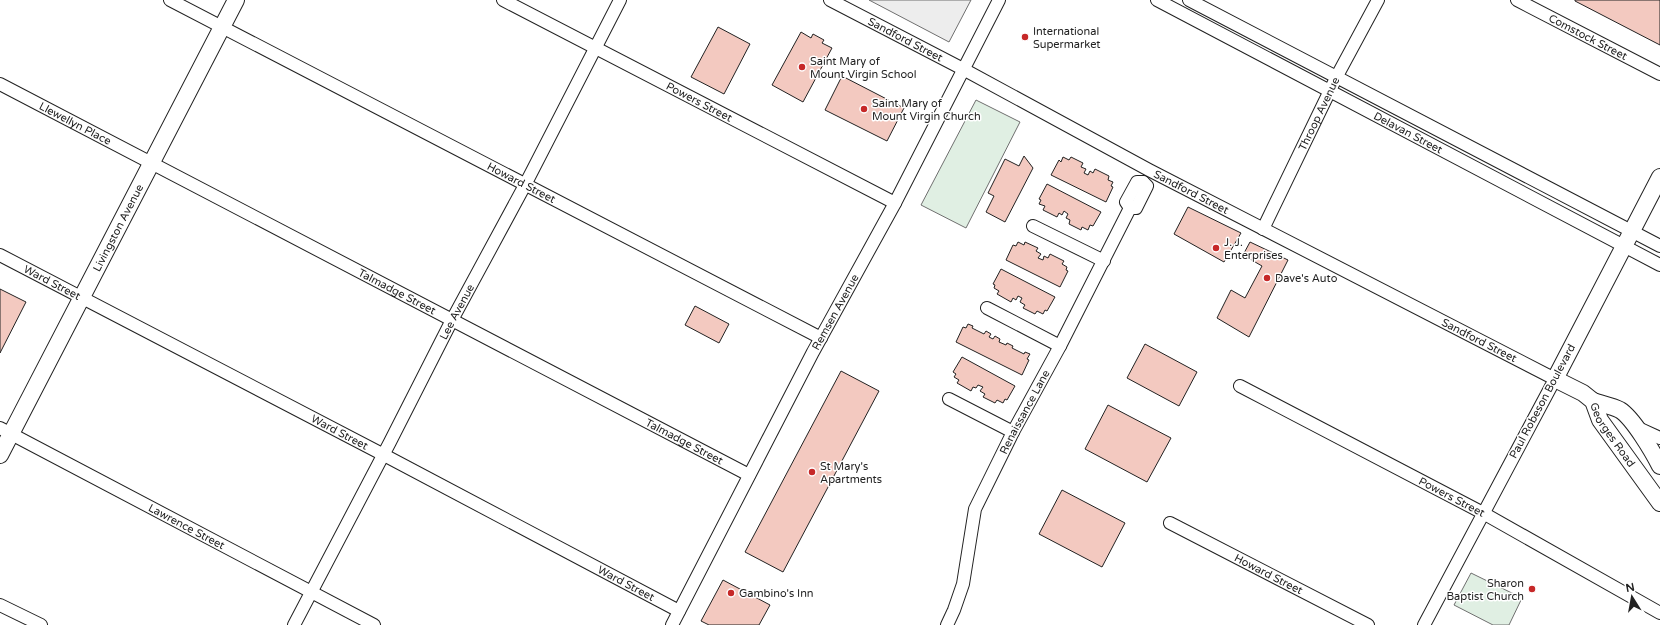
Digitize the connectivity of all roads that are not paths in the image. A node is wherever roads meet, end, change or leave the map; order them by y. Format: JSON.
{"nodes":[{"id":1,"x":170,"y":0,"type":"edge"},
{"id":2,"x":236,"y":0,"type":"edge"},
{"id":3,"x":503,"y":0,"type":"edge"},
{"id":4,"x":620,"y":0,"type":"edge"},
{"id":5,"x":830,"y":0,"type":"edge"},
{"id":6,"x":999,"y":0,"type":"edge"},
{"id":7,"x":1157,"y":0,"type":"edge"},
{"id":8,"x":1189,"y":0,"type":"edge"},
{"id":9,"x":1378,"y":0,"type":"edge"},
{"id":10,"x":1517,"y":0,"type":"edge"},
{"id":11,"x":222,"y":26,"type":"junction"},
{"id":12,"x":594,"y":47,"type":"junction"},
{"id":13,"x":963,"y":69,"type":"junction"},
{"id":14,"x":1660,"y":74,"type":"edge"},
{"id":15,"x":1338,"y":76,"type":"junction"},
{"id":16,"x":0,"y":84,"type":"edge"},
{"id":17,"x":1330,"y":92,"type":"junction"},
{"id":18,"x":1479,"y":151,"type":"junction"},
{"id":19,"x":151,"y":164,"type":"junction"},
{"id":20,"x":1470,"y":166,"type":"junction"},
{"id":21,"x":1149,"y":170,"type":"junction"},
{"id":22,"x":1660,"y":177,"type":"edge"},
{"id":23,"x":525,"y":186,"type":"junction"},
{"id":24,"x":895,"y":203,"type":"junction"},
{"id":25,"x":1033,"y":226,"type":"dead end"},
{"id":26,"x":1263,"y":229,"type":"junction"},
{"id":27,"x":1632,"y":231,"type":"junction"},
{"id":28,"x":1623,"y":246,"type":"junction"},
{"id":29,"x":1660,"y":246,"type":"edge"},
{"id":30,"x":0,"y":255,"type":"edge"},
{"id":31,"x":1104,"y":261,"type":"junction"},
{"id":32,"x":1660,"y":265,"type":"edge"},
{"id":33,"x":82,"y":297,"type":"junction"},
{"id":34,"x":987,"y":308,"type":"dead end"},
{"id":35,"x":452,"y":320,"type":"junction"},
{"id":36,"x":821,"y":338,"type":"junction"},
{"id":37,"x":1060,"y":346,"type":"junction"},
{"id":38,"x":1555,"y":379,"type":"junction"},
{"id":39,"x":1240,"y":386,"type":"dead end"},
{"id":40,"x":949,"y":399,"type":"dead end"},
{"id":41,"x":1593,"y":401,"type":"junction"},
{"id":42,"x":1634,"y":426,"type":"junction"},
{"id":43,"x":5,"y":431,"type":"edge"},
{"id":44,"x":1013,"y":432,"type":"junction"},
{"id":45,"x":1660,"y":438,"type":"edge"},
{"id":46,"x":0,"y":455,"type":"edge"},
{"id":47,"x":384,"y":455,"type":"junction"},
{"id":48,"x":1660,"y":466,"type":"edge"},
{"id":49,"x":749,"y":474,"type":"junction"},
{"id":50,"x":1660,"y":504,"type":"edge"},
{"id":51,"x":1483,"y":513,"type":"junction"},
{"id":52,"x":1170,"y":523,"type":"dead end"},
{"id":53,"x":311,"y":592,"type":"junction"},
{"id":54,"x":0,"y":605,"type":"edge"},
{"id":55,"x":679,"y":611,"type":"junction"},
{"id":56,"x":1660,"y":613,"type":"edge"},
{"id":57,"x":41,"y":625,"type":"edge"},
{"id":58,"x":294,"y":625,"type":"edge"},
{"id":59,"x":374,"y":625,"type":"edge"},
{"id":60,"x":672,"y":625,"type":"edge"},
{"id":61,"x":947,"y":625,"type":"edge"},
{"id":62,"x":1368,"y":625,"type":"edge"},
{"id":63,"x":1424,"y":625,"type":"edge"}],
"edges":[{"from":1,"to":11,"type":"street","name":"Howard Street"},
{"from":2,"to":11,"type":"main road","name":"Livingston Avenue"},
{"from":3,"to":12,"type":"street","name":"Powers Street"},
{"from":4,"to":12,"type":"street","name":"Lee Avenue"},
{"from":5,"to":13,"type":"street","name":"Sandford Street"},
{"from":6,"to":13,"type":"street","name":"Remsen Avenue"},
{"from":7,"to":17,"type":"street","name":"Delavan Street"},
{"from":8,"to":15,"type":"street","name":"Delavan Street"},
{"from":9,"to":15,"type":"street","name":"Throop Avenue"},
{"from":10,"to":14,"type":"street","name":"Comstock Street"},
{"from":11,"to":19,"type":"main road","name":"Livingston Avenue"},
{"from":11,"to":23,"type":"street","name":"Howard Street"},
{"from":12,"to":23,"type":"street","name":"Lee Avenue"},
{"from":12,"to":24,"type":"street","name":"Powers Street"},
{"from":13,"to":21,"type":"street","name":"Sandford Street"},
{"from":13,"to":24,"type":"street","name":"Remsen Avenue"},
{"from":15,"to":17,"type":"street","name":"Throop Avenue"},
{"from":15,"to":18,"type":"street","name":"Delavan Street"},
{"from":16,"to":19,"type":"street","name":"Llewellyn Place"},
{"from":17,"to":20,"type":"street","name":"Delavan Street"},
{"from":17,"to":26,"type":"street","name":"Throop Avenue"},
{"from":18,"to":20,"type":"street"},
{"from":18,"to":27,"type":"street","name":"Delavan Street"},
{"from":19,"to":33,"type":"main road","name":"Livingston Avenue"},
{"from":19,"to":35,"type":"street","name":"Talmadge Street"},
{"from":20,"to":28,"type":"street","name":"Delavan Street"},
{"from":21,"to":26,"type":"street","name":"Sandford Street"},
{"from":21,"to":31,"type":"street","name":"Renaissance Lane"},
{"from":22,"to":27,"type":"main road","name":"Paul Robeson Boulevard"},
{"from":23,"to":35,"type":"street","name":"Lee Avenue"},
{"from":23,"to":36,"type":"street","name":"Howard Street"},
{"from":24,"to":36,"type":"street","name":"Remsen Avenue"},
{"from":25,"to":31,"type":"street"},
{"from":26,"to":38,"type":"street","name":"Sandford Street"},
{"from":27,"to":28,"type":"main road","name":"Paul Robeson Boulevard"},
{"from":27,"to":29,"type":"street","name":"Delavan Street"},
{"from":28,"to":32,"type":"street","name":"Delavan Street"},
{"from":28,"to":38,"type":"main road","name":"Paul Robeson Boulevard"},
{"from":30,"to":33,"type":"street","name":"Ward Street"},
{"from":31,"to":37,"type":"street","name":"Renaissance Lane"},
{"from":33,"to":43,"type":"main road","name":"Livingston Avenue"},
{"from":33,"to":47,"type":"street","name":"Ward Street"},
{"from":34,"to":37,"type":"street"},
{"from":35,"to":47,"type":"street","name":"Lee Avenue"},
{"from":35,"to":49,"type":"street","name":"Talmadge Street"},
{"from":36,"to":49,"type":"street","name":"Remsen Avenue"},
{"from":37,"to":44,"type":"street","name":"Renaissance Lane"},
{"from":38,"to":41,"type":"main road","name":"Georges Road"},
{"from":38,"to":51,"type":"street","name":"Paul Robeson Boulevard"},
{"from":39,"to":51,"type":"street","name":"Powers Street"},
{"from":40,"to":44,"type":"street"},
{"from":41,"to":42,"type":"main road","name":"Georges Road"},
{"from":41,"to":50,"type":"main road","name":"Georges Road"},
{"from":42,"to":45,"type":"street"},
{"from":42,"to":48,"type":"main road","name":"Georges Road"},
{"from":43,"to":46,"type":"main road","name":"Livingston Avenue"},
{"from":43,"to":53,"type":"street","name":"Lawrence Street"},
{"from":44,"to":61,"type":"street","name":"Renaissance Lane"},
{"from":47,"to":53,"type":"street","name":"Lee Avenue"},
{"from":47,"to":55,"type":"street","name":"Ward Street"},
{"from":49,"to":55,"type":"street","name":"Remsen Avenue"},
{"from":51,"to":56,"type":"street","name":"Powers Street"},
{"from":51,"to":63,"type":"street","name":"Paul Robeson Boulevard"},
{"from":52,"to":62,"type":"street","name":"Howard Street"},
{"from":53,"to":58,"type":"street","name":"Lee Avenue"},
{"from":53,"to":59,"type":"street","name":"Lawrence Street"},
{"from":54,"to":57,"type":"street"},
{"from":55,"to":60,"type":"street","name":"Remsen Avenue"}]}
